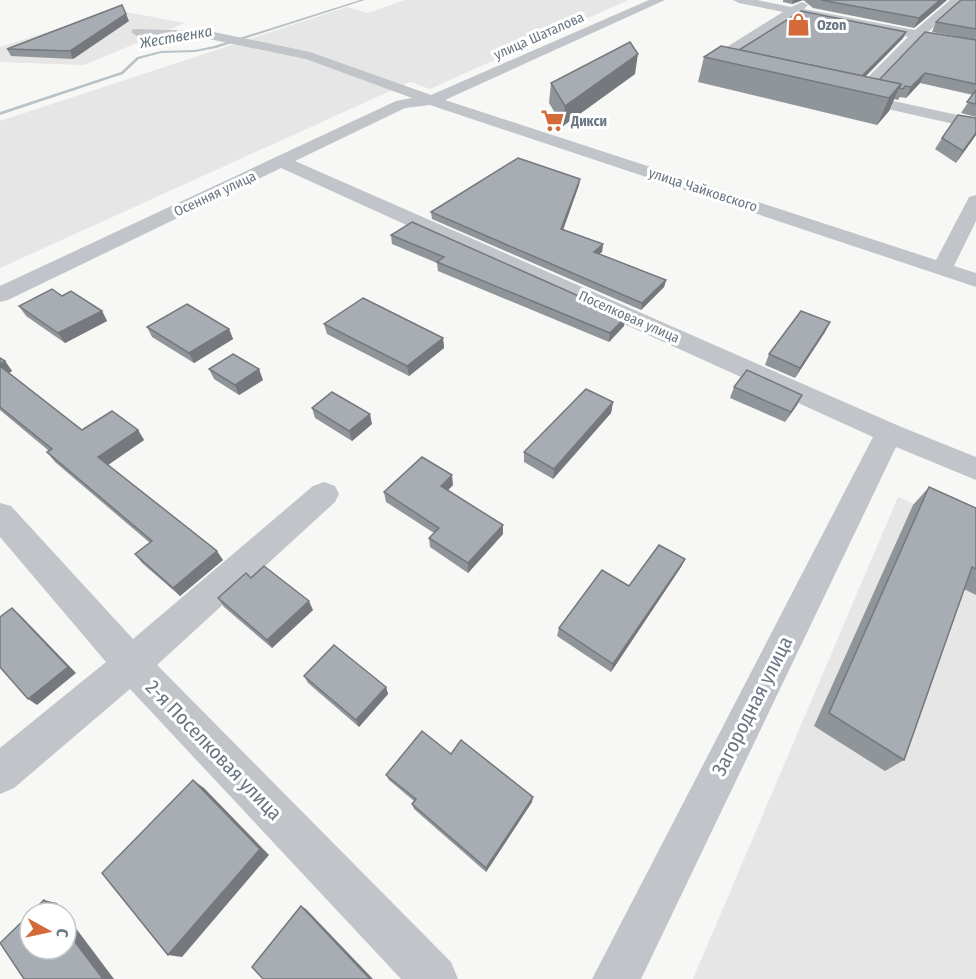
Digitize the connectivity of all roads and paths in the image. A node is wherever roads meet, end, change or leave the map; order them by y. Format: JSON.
{"nodes":[{"id":1,"x":659,"y":0,"type":"edge"},
{"id":2,"x":739,"y":0,"type":"edge"},
{"id":3,"x":810,"y":0,"type":"edge"},
{"id":4,"x":957,"y":0,"type":"edge"},
{"id":5,"x":792,"y":11,"type":"junction"},
{"id":6,"x":137,"y":32,"type":"dead end"},
{"id":7,"x":917,"y":34,"type":"junction"},
{"id":8,"x":976,"y":46,"type":"edge"},
{"id":9,"x":726,"y":62,"type":"edge"},
{"id":10,"x":833,"y":92,"type":"edge"},
{"id":11,"x":855,"y":98,"type":"junction"},
{"id":12,"x":431,"y":100,"type":"junction"},
{"id":13,"x":976,"y":124,"type":"edge"},
{"id":14,"x":283,"y":162,"type":"junction"},
{"id":15,"x":976,"y":201,"type":"edge"},
{"id":16,"x":942,"y":268,"type":"junction"},
{"id":17,"x":976,"y":280,"type":"edge"},
{"id":18,"x":0,"y":295,"type":"edge"},
{"id":19,"x":889,"y":433,"type":"junction"},
{"id":20,"x":976,"y":469,"type":"edge"},
{"id":21,"x":324,"y":494,"type":"dead end"},
{"id":22,"x":0,"y":515,"type":"edge"},
{"id":23,"x":131,"y":664,"type":"junction"},
{"id":24,"x":0,"y":774,"type":"edge"},
{"id":25,"x":434,"y":979,"type":"edge"},
{"id":26,"x":616,"y":979,"type":"edge"}],
"edges":[{"from":1,"to":12,"type":"street","name":"улица Шаталова"},
{"from":2,"to":5,"type":"street"},
{"from":3,"to":5,"type":"street"},
{"from":4,"to":7,"type":"street"},
{"from":5,"to":7,"type":"street"},
{"from":5,"to":9,"type":"street"},
{"from":6,"to":12,"type":"street","name":"улица Чайковского"},
{"from":7,"to":8,"type":"street"},
{"from":7,"to":11,"type":"street"},
{"from":10,"to":11,"type":"street"},
{"from":11,"to":13,"type":"street"},
{"from":12,"to":14,"type":"street","name":"Осенняя улица"},
{"from":12,"to":16,"type":"street","name":"улица Чайковского"},
{"from":14,"to":18,"type":"street","name":"Осенняя улица"},
{"from":14,"to":19,"type":"street","name":"Поселковая улица"},
{"from":15,"to":16,"type":"street"},
{"from":16,"to":17,"type":"street","name":"улица Чайковского"},
{"from":19,"to":20,"type":"street","name":"Поселковая улица"},
{"from":19,"to":26,"type":"street","name":"Загородная улица"},
{"from":21,"to":23,"type":"street"},
{"from":22,"to":23,"type":"street","name":"2-я Поселковая улица"},
{"from":23,"to":24,"type":"street"},
{"from":23,"to":25,"type":"street","name":"2-я Поселковая улица"}]}
